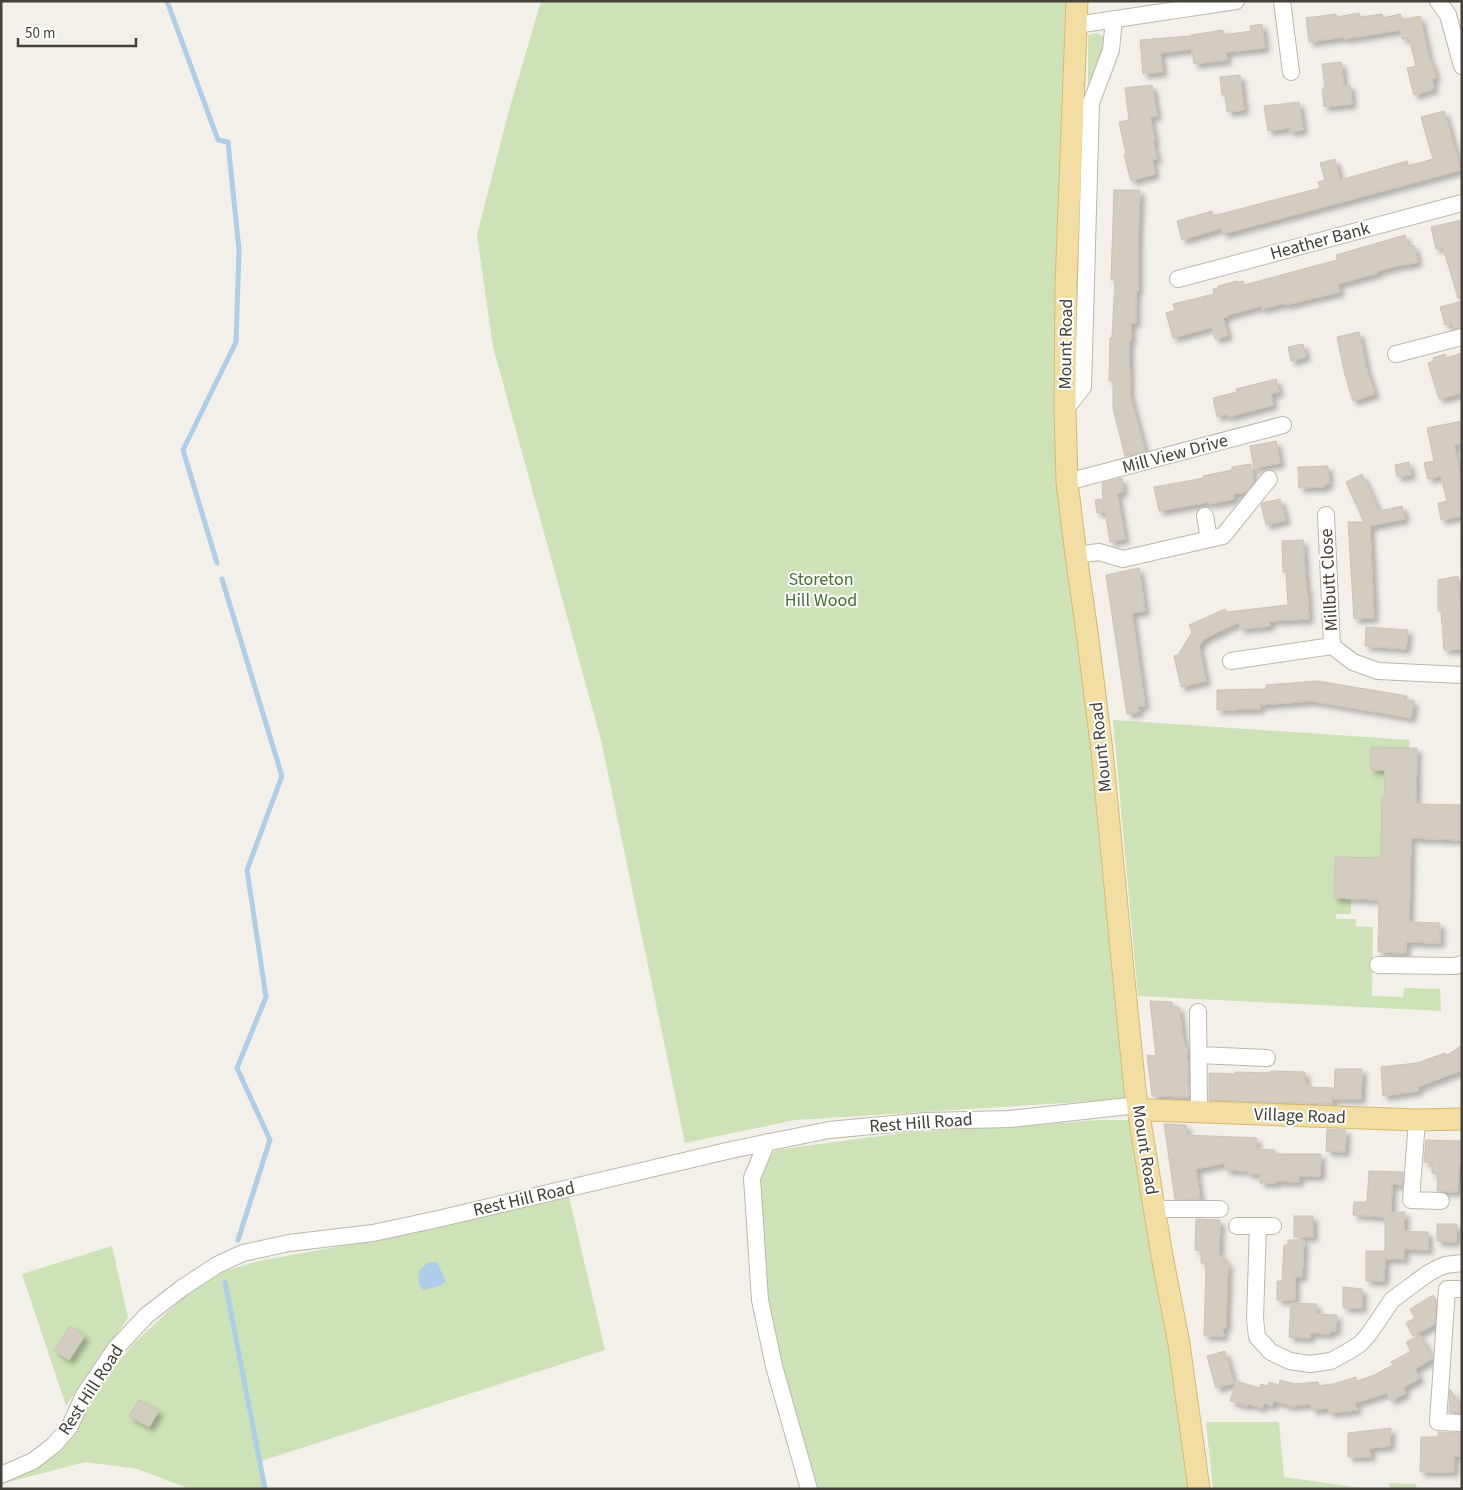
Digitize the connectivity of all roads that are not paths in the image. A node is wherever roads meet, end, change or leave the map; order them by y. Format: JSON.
{"nodes":[{"id":1,"x":1077,"y":1,"type":"edge"},
{"id":2,"x":1236,"y":1,"type":"edge"},
{"id":3,"x":1282,"y":1,"type":"edge"},
{"id":4,"x":1438,"y":1,"type":"edge"},
{"id":5,"x":1114,"y":19,"type":"junction"},
{"id":6,"x":1076,"y":25,"type":"junction"},
{"id":7,"x":1462,"y":66,"type":"edge"},
{"id":8,"x":1291,"y":72,"type":"dead end"},
{"id":9,"x":1462,"y":203,"type":"edge"},
{"id":10,"x":1178,"y":279,"type":"dead end"},
{"id":11,"x":1462,"y":337,"type":"edge"},
{"id":12,"x":1396,"y":354,"type":"dead end"},
{"id":13,"x":1065,"y":410,"type":"junction"},
{"id":14,"x":1283,"y":425,"type":"dead end"},
{"id":15,"x":1269,"y":479,"type":"dead end"},
{"id":16,"x":1067,"y":482,"type":"junction"},
{"id":17,"x":1326,"y":515,"type":"dead end"},
{"id":18,"x":1205,"y":516,"type":"dead end"},
{"id":19,"x":1209,"y":539,"type":"junction"},
{"id":20,"x":1076,"y":555,"type":"junction"},
{"id":21,"x":1332,"y":646,"type":"junction"},
{"id":22,"x":1231,"y":661,"type":"dead end"},
{"id":23,"x":1462,"y":675,"type":"edge"},
{"id":24,"x":1462,"y":964,"type":"edge"},
{"id":25,"x":1378,"y":965,"type":"dead end"},
{"id":26,"x":1198,"y":1012,"type":"dead end"},
{"id":27,"x":1199,"y":1055,"type":"junction"},
{"id":28,"x":1267,"y":1058,"type":"dead end"},
{"id":29,"x":1144,"y":1109,"type":"junction"},
{"id":30,"x":1199,"y":1112,"type":"junction"},
{"id":31,"x":1462,"y":1119,"type":"edge"},
{"id":32,"x":1417,"y":1120,"type":"junction"},
{"id":33,"x":767,"y":1142,"type":"junction"},
{"id":34,"x":1441,"y":1201,"type":"dead end"},
{"id":35,"x":1154,"y":1209,"type":"junction"},
{"id":36,"x":1220,"y":1209,"type":"dead end"},
{"id":37,"x":1237,"y":1226,"type":"dead end"},
{"id":38,"x":1462,"y":1264,"type":"edge"},
{"id":39,"x":1462,"y":1289,"type":"edge"},
{"id":40,"x":1462,"y":1422,"type":"edge"},
{"id":41,"x":1,"y":1475,"type":"edge"},
{"id":42,"x":810,"y":1489,"type":"edge"},
{"id":43,"x":1200,"y":1489,"type":"edge"}],
"edges":[{"from":1,"to":6,"type":"main road","name":"Mount Road"},
{"from":2,"to":5,"type":"street"},
{"from":3,"to":8,"type":"street"},
{"from":4,"to":7,"type":"street"},
{"from":5,"to":6,"type":"street"},
{"from":5,"to":13,"type":"street"},
{"from":6,"to":13,"type":"main road","name":"Mount Road"},
{"from":9,"to":10,"type":"street","name":"Heather Bank"},
{"from":11,"to":12,"type":"street"},
{"from":13,"to":16,"type":"main road","name":"Mount Road"},
{"from":14,"to":16,"type":"street","name":"Mill View Drive"},
{"from":15,"to":19,"type":"street"},
{"from":16,"to":20,"type":"main road","name":"Mount Road"},
{"from":17,"to":21,"type":"street","name":"Millbutt Close"},
{"from":18,"to":19,"type":"street"},
{"from":19,"to":20,"type":"street"},
{"from":20,"to":29,"type":"main road","name":"Mount Road"},
{"from":21,"to":22,"type":"street","name":"Millbutt Close"},
{"from":21,"to":23,"type":"street","name":"Millbutt Close"},
{"from":24,"to":25,"type":"street"},
{"from":26,"to":27,"type":"street"},
{"from":27,"to":28,"type":"street"},
{"from":27,"to":30,"type":"street"},
{"from":29,"to":30,"type":"main road","name":"Village Road"},
{"from":29,"to":33,"type":"street","name":"Rest Hill Road"},
{"from":29,"to":35,"type":"main road","name":"Mount Road"},
{"from":30,"to":32,"type":"main road","name":"Village Road"},
{"from":31,"to":32,"type":"main road","name":"Village Road"},
{"from":32,"to":34,"type":"street"},
{"from":33,"to":41,"type":"street","name":"Rest Hill Road"},
{"from":33,"to":42,"type":"street"},
{"from":35,"to":36,"type":"street"},
{"from":35,"to":43,"type":"main road","name":"Mount Road"},
{"from":37,"to":38,"type":"street"},
{"from":39,"to":40,"type":"street"}]}
